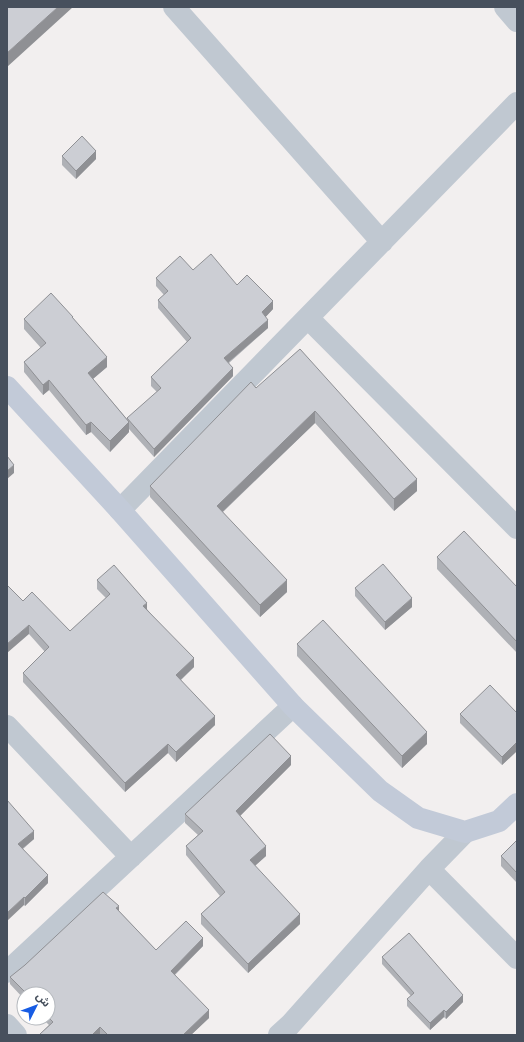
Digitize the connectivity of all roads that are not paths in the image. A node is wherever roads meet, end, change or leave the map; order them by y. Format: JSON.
{"nodes":[{"id":1,"x":174,"y":7,"type":"edge"},
{"id":2,"x":505,"y":7,"type":"edge"},
{"id":3,"x":517,"y":20,"type":"edge"},
{"id":4,"x":517,"y":103,"type":"edge"},
{"id":5,"x":382,"y":242,"type":"junction"},
{"id":6,"x":308,"y":318,"type":"junction"},
{"id":7,"x":7,"y":387,"type":"edge"},
{"id":8,"x":120,"y":510,"type":"junction"},
{"id":9,"x":517,"y":528,"type":"edge"},
{"id":10,"x":293,"y":706,"type":"junction"},
{"id":11,"x":7,"y":726,"type":"edge"},
{"id":12,"x":517,"y":804,"type":"edge"},
{"id":13,"x":465,"y":832,"type":"junction"},
{"id":14,"x":131,"y":857,"type":"junction"},
{"id":15,"x":429,"y":869,"type":"junction"},
{"id":16,"x":517,"y":958,"type":"edge"},
{"id":17,"x":7,"y":972,"type":"edge"},
{"id":18,"x":7,"y":1025,"type":"edge"},
{"id":19,"x":289,"y":1032,"type":"edge"},
{"id":20,"x":16,"y":1035,"type":"edge"}],
"edges":[{"from":1,"to":5,"type":"street"},
{"from":2,"to":3,"type":"street"},
{"from":4,"to":5,"type":"street"},
{"from":5,"to":6,"type":"street"},
{"from":6,"to":8,"type":"street"},
{"from":6,"to":9,"type":"street"},
{"from":7,"to":8,"type":"street"},
{"from":8,"to":10,"type":"street"},
{"from":10,"to":13,"type":"street"},
{"from":10,"to":14,"type":"street"},
{"from":11,"to":14,"type":"street"},
{"from":12,"to":13,"type":"street"},
{"from":13,"to":15,"type":"street"},
{"from":14,"to":17,"type":"street"},
{"from":15,"to":16,"type":"street"},
{"from":15,"to":19,"type":"street"},
{"from":18,"to":20,"type":"street"}]}
